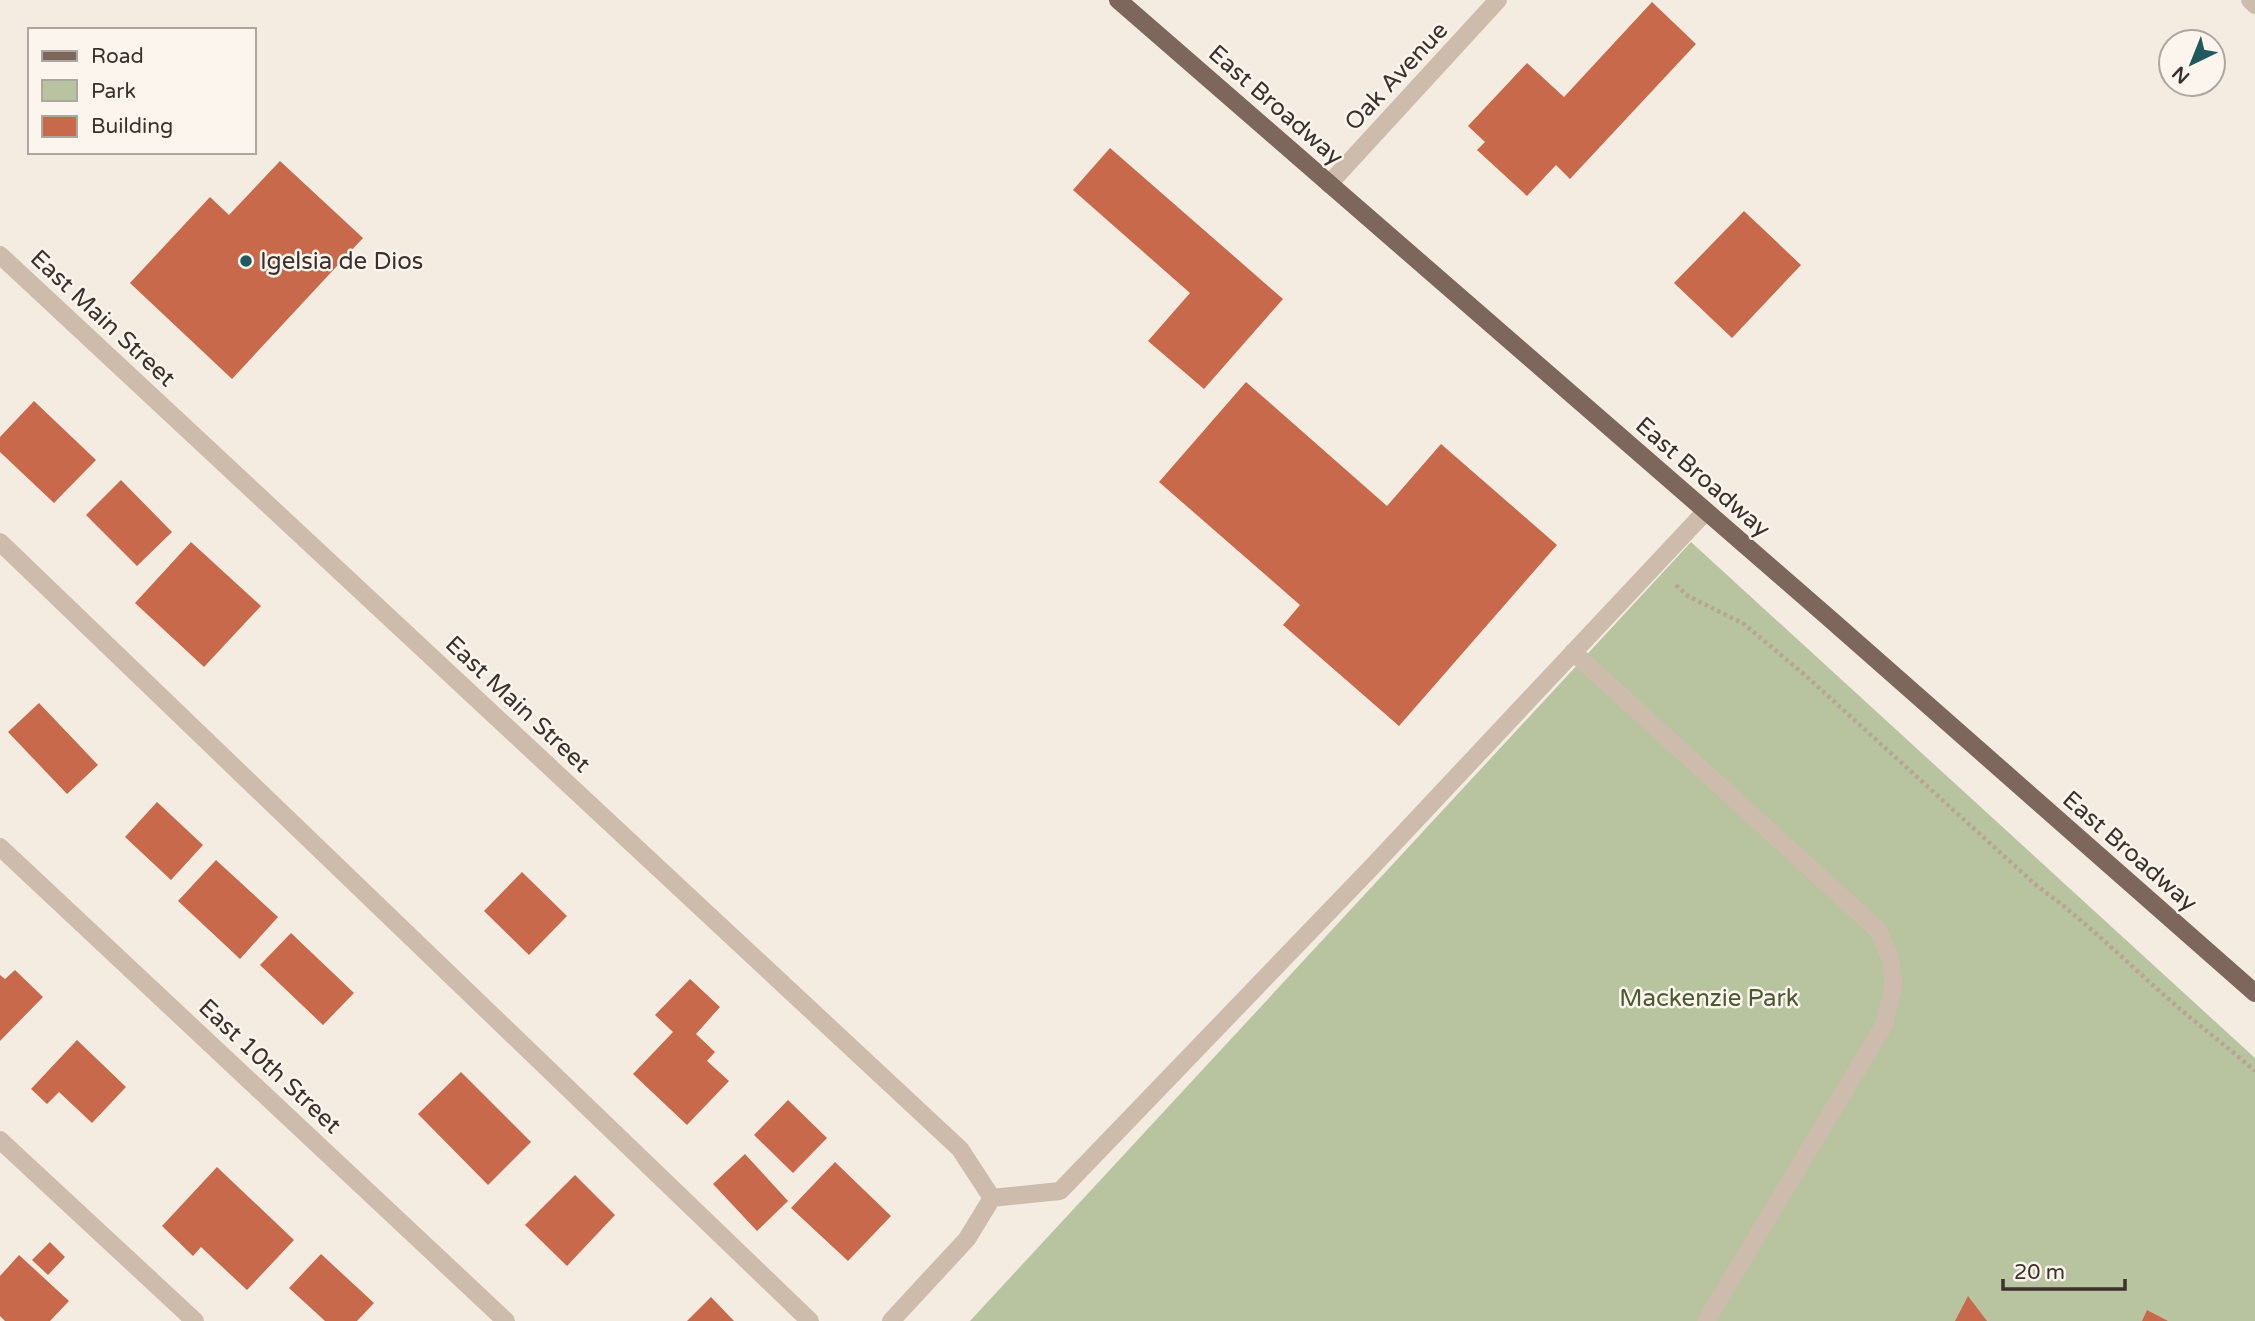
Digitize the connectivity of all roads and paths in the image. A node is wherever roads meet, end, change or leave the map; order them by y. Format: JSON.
{"nodes":[{"id":1,"x":1118,"y":0,"type":"edge"},
{"id":2,"x":1498,"y":0,"type":"edge"},
{"id":3,"x":2250,"y":0,"type":"edge"},
{"id":4,"x":2255,"y":5,"type":"edge"},
{"id":5,"x":1329,"y":184,"type":"junction"},
{"id":6,"x":0,"y":255,"type":"edge"},
{"id":7,"x":1706,"y":511,"type":"junction"},
{"id":8,"x":0,"y":542,"type":"edge"},
{"id":9,"x":1654,"y":566,"type":"junction"},
{"id":10,"x":1573,"y":652,"type":"junction"},
{"id":11,"x":0,"y":847,"type":"edge"},
{"id":12,"x":2255,"y":993,"type":"edge"},
{"id":13,"x":2255,"y":1071,"type":"edge"},
{"id":14,"x":0,"y":1140,"type":"edge"},
{"id":15,"x":992,"y":1198,"type":"junction"},
{"id":16,"x":195,"y":1321,"type":"edge"},
{"id":17,"x":506,"y":1321,"type":"edge"},
{"id":18,"x":810,"y":1321,"type":"edge"},
{"id":19,"x":891,"y":1321,"type":"edge"},
{"id":20,"x":1706,"y":1321,"type":"edge"}],
"edges":[{"from":1,"to":5,"type":"main road","name":"East Broadway"},
{"from":2,"to":5,"type":"street","name":"Oak Avenue"},
{"from":3,"to":4,"type":"street"},
{"from":5,"to":7,"type":"main road","name":"East Broadway"},
{"from":6,"to":15,"type":"street","name":"East Main Street"},
{"from":7,"to":9,"type":"street"},
{"from":7,"to":12,"type":"main road","name":"East Broadway"},
{"from":8,"to":18,"type":"street"},
{"from":9,"to":10,"type":"street"},
{"from":9,"to":13,"type":"path"},
{"from":10,"to":15,"type":"street"},
{"from":10,"to":20,"type":"street"},
{"from":11,"to":17,"type":"street","name":"East 10th Street"},
{"from":14,"to":16,"type":"street"},
{"from":15,"to":19,"type":"street"}]}
